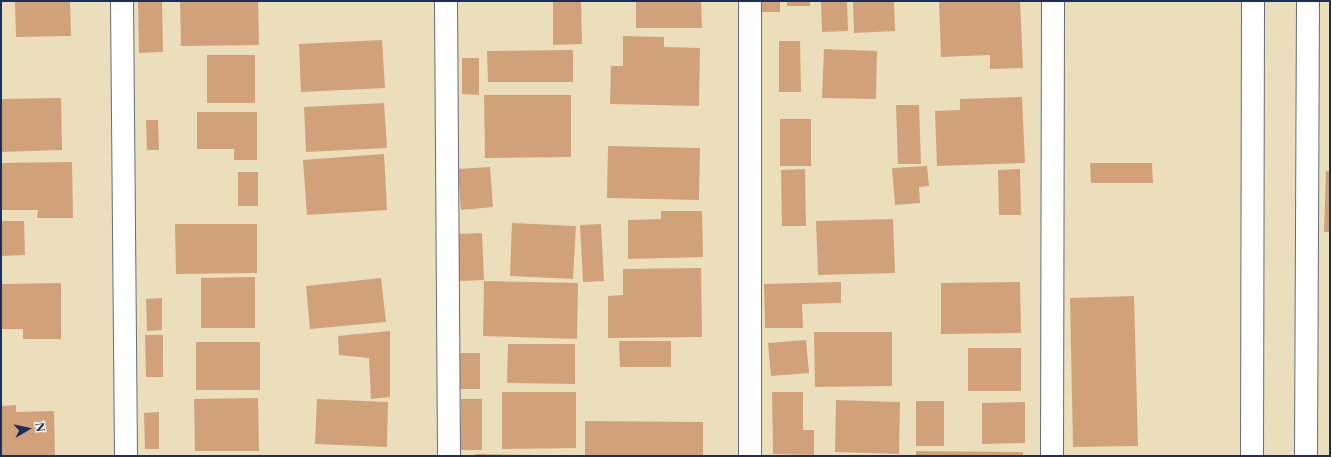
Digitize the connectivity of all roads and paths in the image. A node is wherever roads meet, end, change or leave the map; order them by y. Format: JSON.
{"nodes":[{"id":1,"x":122,"y":1,"type":"edge"},
{"id":2,"x":446,"y":1,"type":"edge"},
{"id":3,"x":750,"y":1,"type":"edge"},
{"id":4,"x":1053,"y":1,"type":"edge"},
{"id":5,"x":1253,"y":1,"type":"edge"},
{"id":6,"x":1308,"y":1,"type":"edge"},
{"id":7,"x":126,"y":456,"type":"edge"},
{"id":8,"x":450,"y":456,"type":"edge"},
{"id":9,"x":750,"y":456,"type":"edge"},
{"id":10,"x":1052,"y":456,"type":"edge"},
{"id":11,"x":1252,"y":456,"type":"edge"},
{"id":12,"x":1306,"y":456,"type":"edge"}],
"edges":[{"from":1,"to":7,"type":"street"},
{"from":2,"to":8,"type":"street"},
{"from":3,"to":9,"type":"street"},
{"from":4,"to":10,"type":"street"},
{"from":5,"to":11,"type":"street"},
{"from":6,"to":12,"type":"street"}]}
